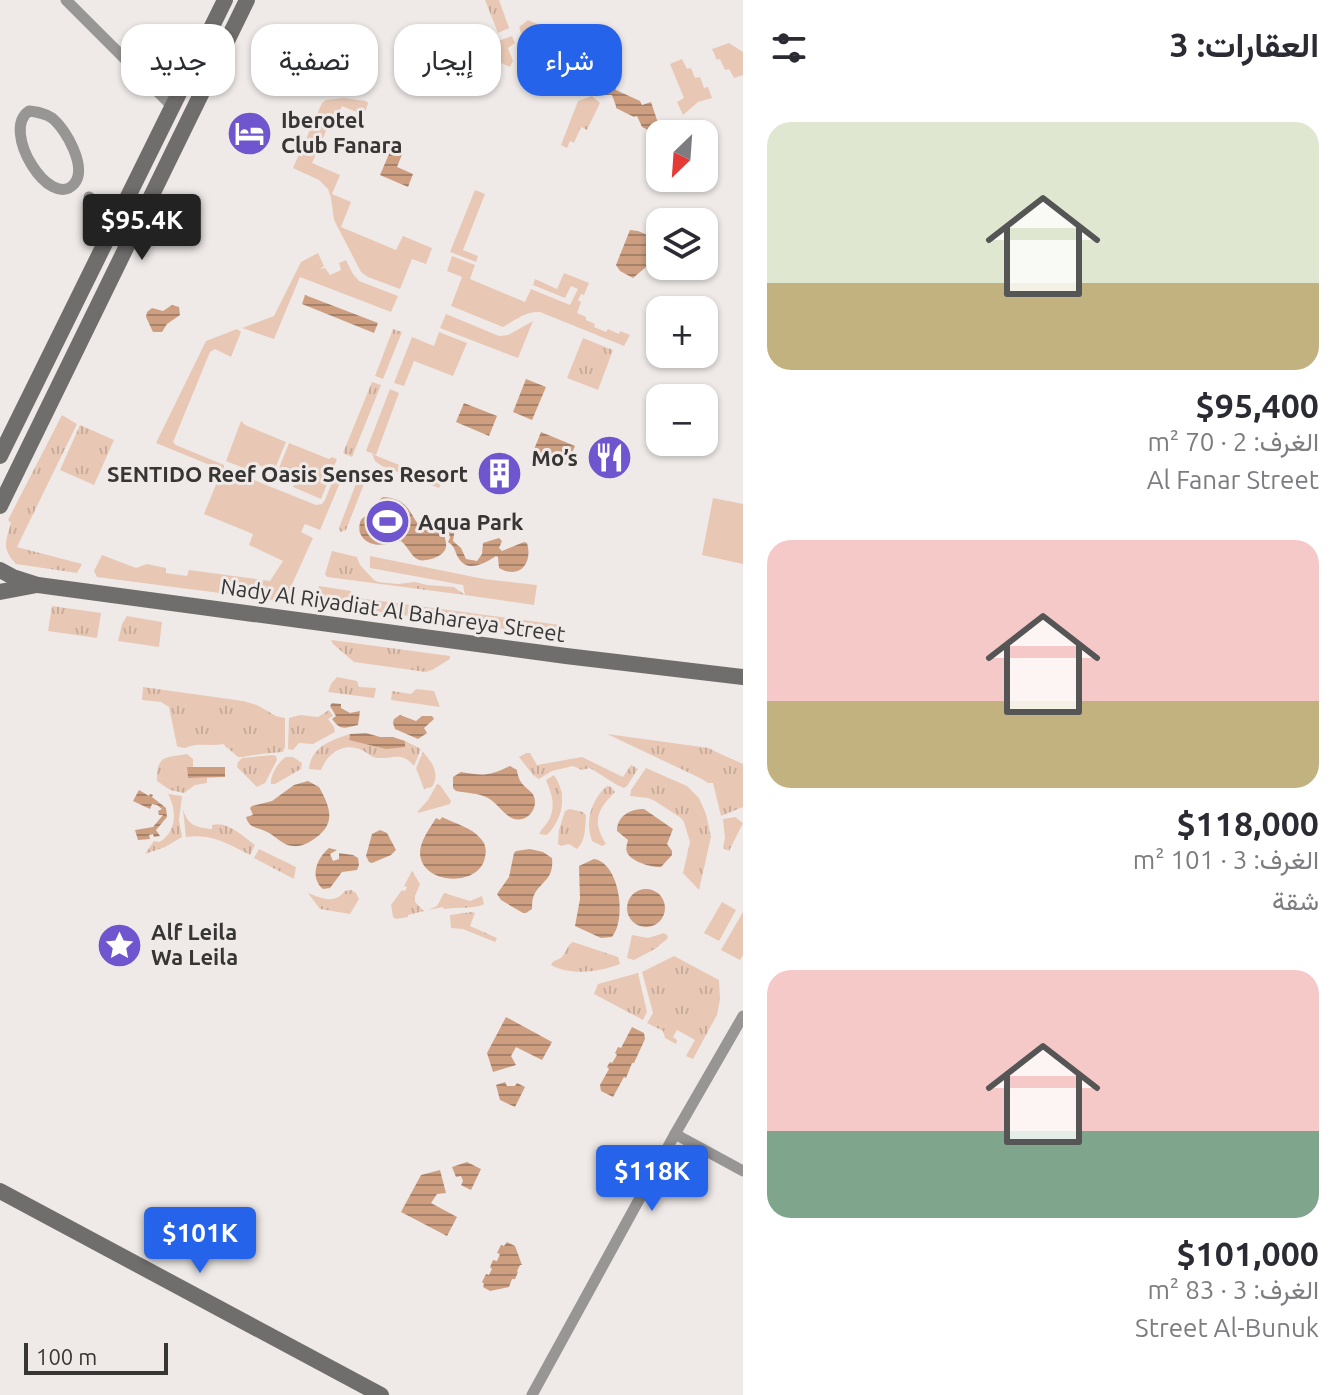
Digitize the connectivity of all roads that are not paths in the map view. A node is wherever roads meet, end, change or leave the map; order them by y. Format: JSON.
{"nodes":[{"id":1,"x":66,"y":0,"type":"edge"},
{"id":2,"x":225,"y":0,"type":"edge"},
{"id":3,"x":247,"y":0,"type":"edge"},
{"id":4,"x":173,"y":107,"type":"junction"},
{"id":5,"x":7,"y":126,"type":"dead end"},
{"id":6,"x":15,"y":161,"type":"dead end"},
{"id":7,"x":80,"y":190,"type":"junction"},
{"id":8,"x":117,"y":218,"type":"junction"},
{"id":9,"x":0,"y":456,"type":"edge"},
{"id":10,"x":0,"y":506,"type":"edge"},
{"id":11,"x":0,"y":570,"type":"edge"},
{"id":12,"x":38,"y":585,"type":"junction"},
{"id":13,"x":0,"y":592,"type":"edge"},
{"id":14,"x":743,"y":677,"type":"edge"},
{"id":15,"x":743,"y":1016,"type":"edge"},
{"id":16,"x":675,"y":1134,"type":"junction"},
{"id":17,"x":743,"y":1171,"type":"edge"},
{"id":18,"x":0,"y":1191,"type":"edge"},
{"id":19,"x":381,"y":1395,"type":"edge"},
{"id":20,"x":532,"y":1395,"type":"edge"}],
"edges":[{"from":1,"to":4,"type":"street"},
{"from":2,"to":4,"type":"main road"},
{"from":3,"to":10,"type":"main road"},
{"from":4,"to":8,"type":"main road"},
{"from":5,"to":7,"type":"street"},
{"from":6,"to":7,"type":"street"},
{"from":7,"to":8,"type":"street"},
{"from":8,"to":9,"type":"main road"},
{"from":11,"to":12,"type":"main road","name":"Nady Al Riyadiat Al Bahareya Street"},
{"from":12,"to":13,"type":"main road","name":"Nady Al Riyadiat Al Bahareya Street"},
{"from":12,"to":14,"type":"main road","name":"Nady Al Riyadiat Al Bahareya Street"},
{"from":15,"to":16,"type":"street"},
{"from":16,"to":17,"type":"street"},
{"from":16,"to":20,"type":"street"},
{"from":18,"to":19,"type":"main road"}]}
